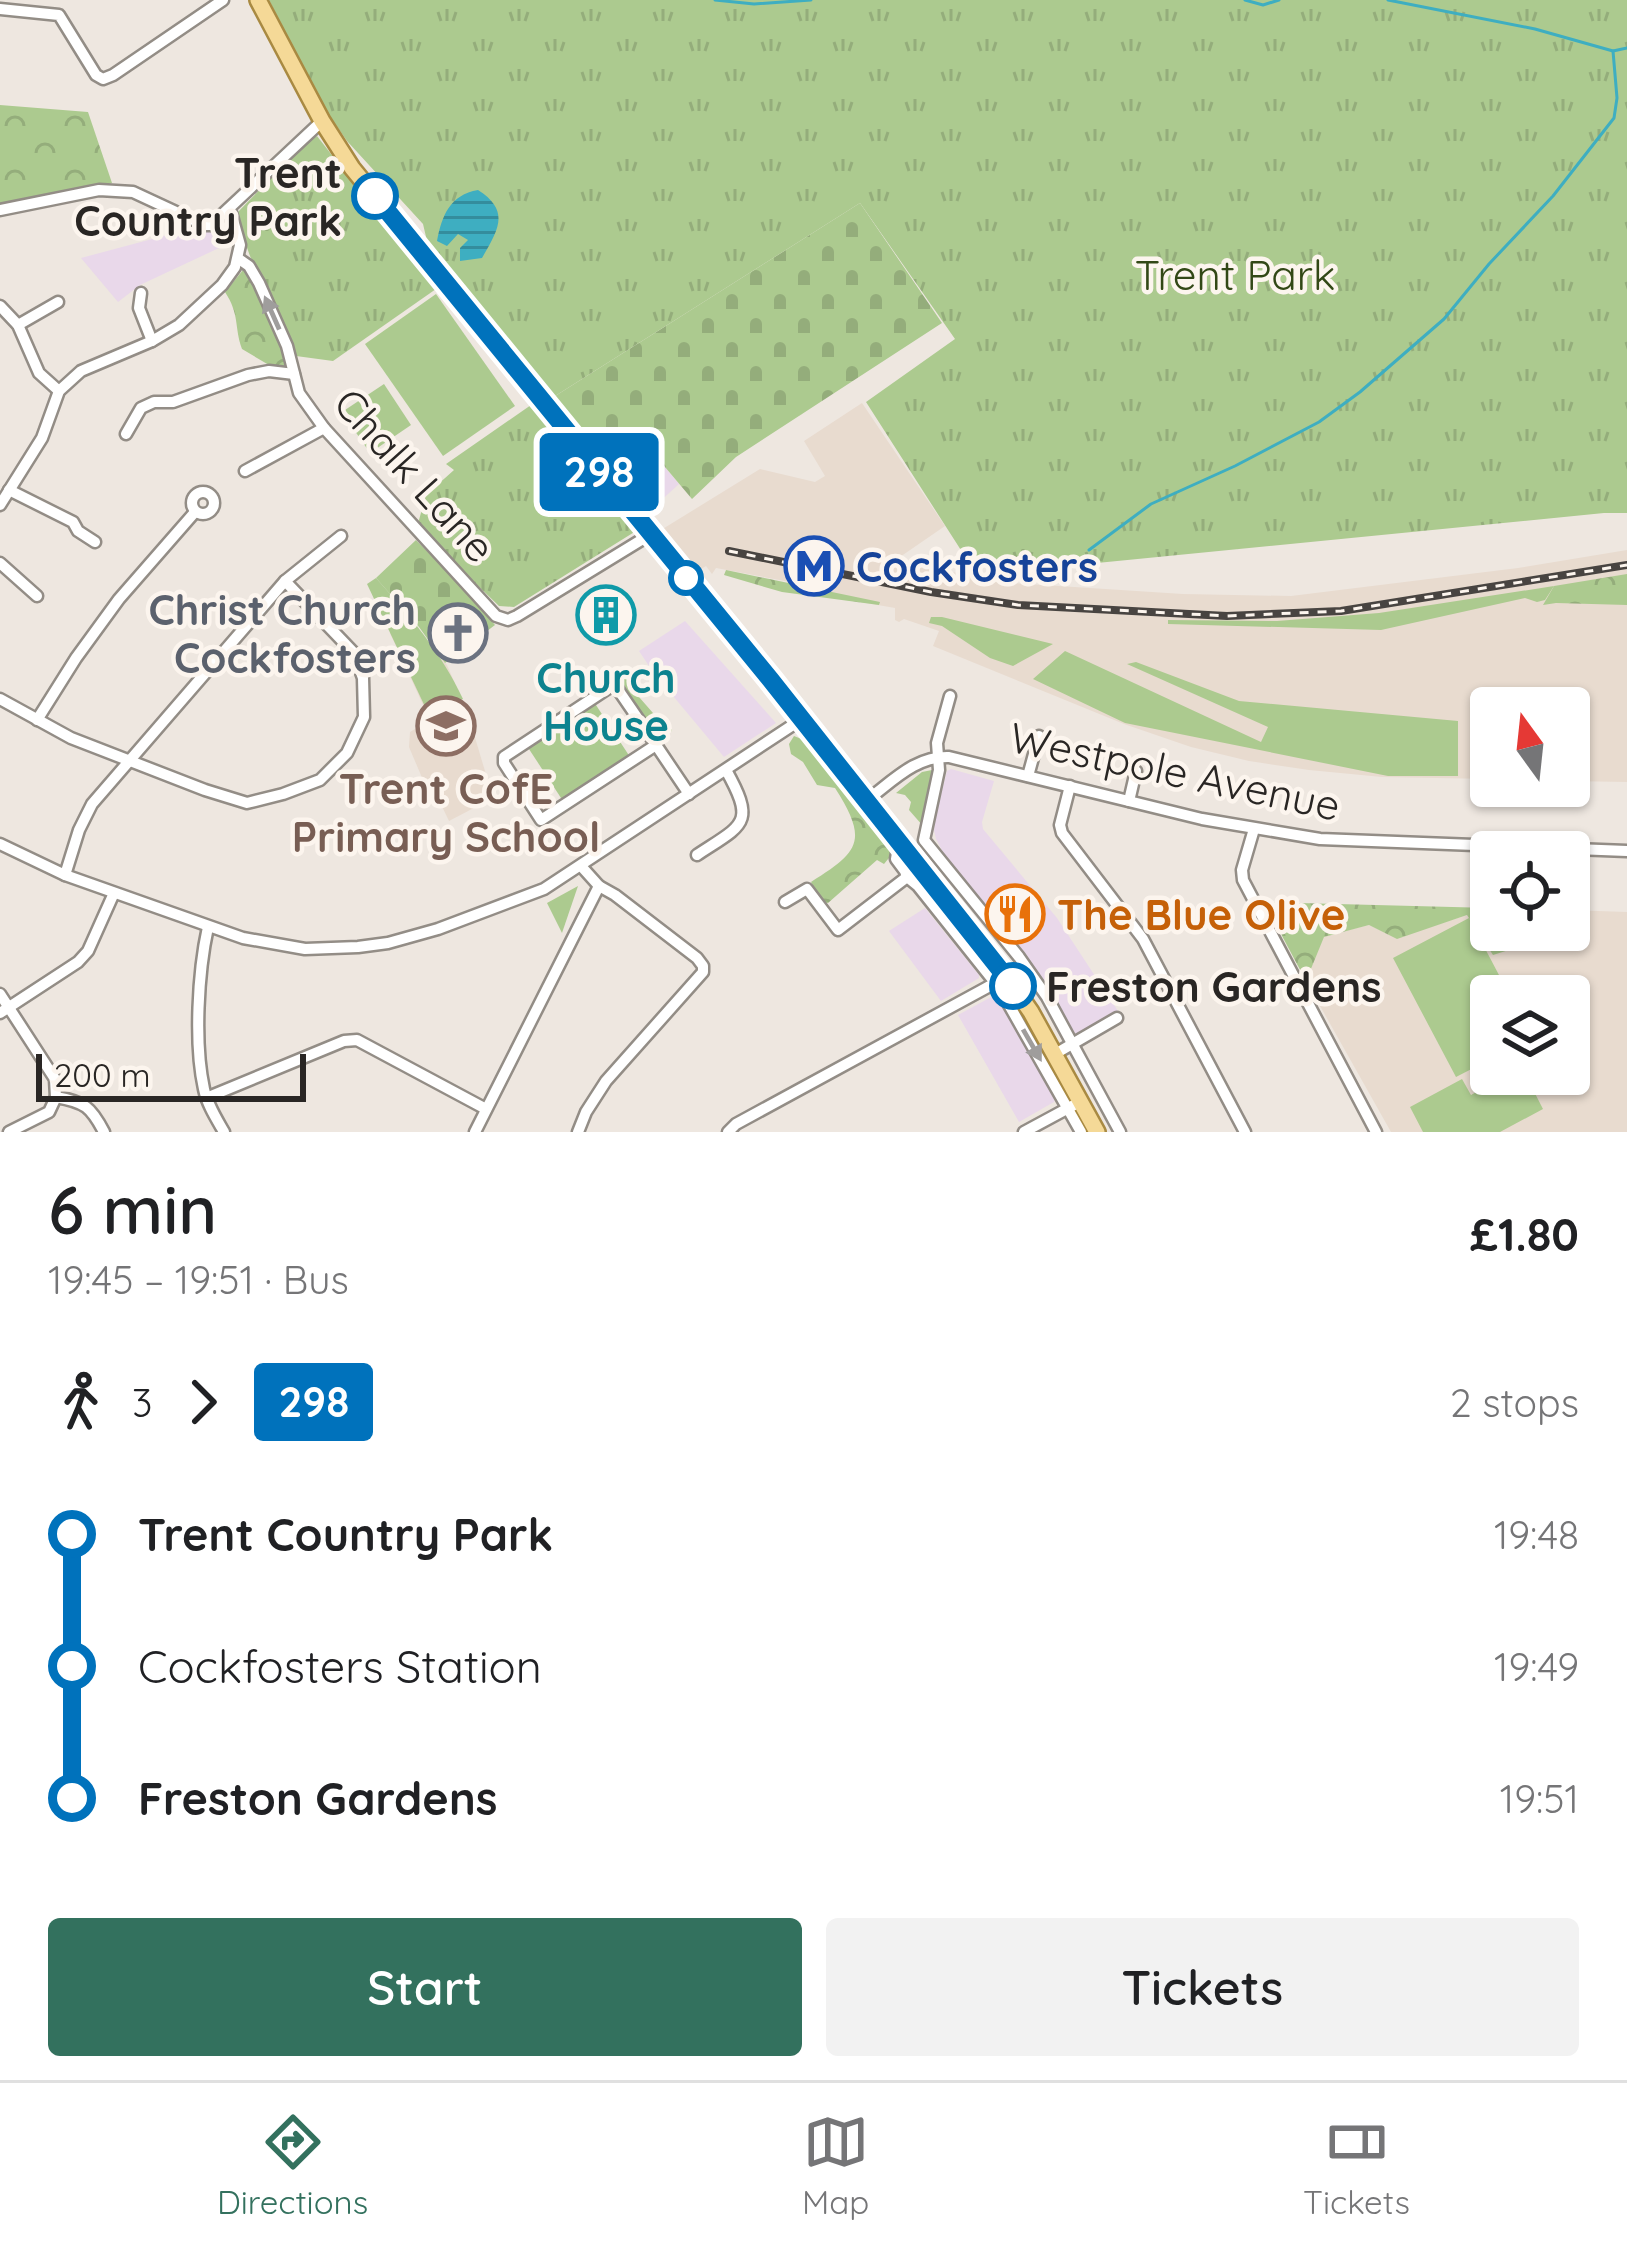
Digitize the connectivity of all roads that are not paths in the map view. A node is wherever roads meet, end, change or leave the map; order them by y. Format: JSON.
{"nodes":[{"id":1,"x":223,"y":0,"type":"edge"},
{"id":2,"x":258,"y":0,"type":"edge"},
{"id":3,"x":0,"y":9,"type":"edge"},
{"id":4,"x":322,"y":121,"type":"junction"},
{"id":5,"x":230,"y":209,"type":"junction"},
{"id":6,"x":0,"y":210,"type":"edge"},
{"id":7,"x":238,"y":259,"type":"junction"},
{"id":8,"x":141,"y":293,"type":"dead end"},
{"id":9,"x":58,"y":302,"type":"dead end"},
{"id":10,"x":0,"y":306,"type":"edge"},
{"id":11,"x":18,"y":325,"type":"junction"},
{"id":12,"x":152,"y":341,"type":"junction"},
{"id":13,"x":294,"y":374,"type":"junction"},
{"id":14,"x":59,"y":392,"type":"junction"},
{"id":15,"x":324,"y":428,"type":"junction"},
{"id":16,"x":126,"y":434,"type":"dead end"},
{"id":17,"x":245,"y":471,"type":"dead end"},
{"id":18,"x":9,"y":490,"type":"junction"},
{"id":19,"x":0,"y":505,"type":"edge"},
{"id":20,"x":195,"y":512,"type":"dead end"},
{"id":21,"x":652,"y":534,"type":"junction"},
{"id":22,"x":341,"y":536,"type":"dead end"},
{"id":23,"x":95,"y":542,"type":"dead end"},
{"id":24,"x":0,"y":563,"type":"edge"},
{"id":25,"x":285,"y":581,"type":"junction"},
{"id":26,"x":38,"y":596,"type":"dead end"},
{"id":27,"x":950,"y":696,"type":"dead end"},
{"id":28,"x":0,"y":699,"type":"edge"},
{"id":29,"x":802,"y":719,"type":"junction"},
{"id":30,"x":37,"y":720,"type":"junction"},
{"id":31,"x":1040,"y":736,"type":"dead end"},
{"id":32,"x":656,"y":745,"type":"junction"},
{"id":33,"x":938,"y":756,"type":"junction"},
{"id":34,"x":130,"y":762,"type":"junction"},
{"id":35,"x":726,"y":770,"type":"junction"},
{"id":36,"x":1136,"y":771,"type":"dead end"},
{"id":37,"x":1028,"y":776,"type":"junction"},
{"id":38,"x":1070,"y":787,"type":"junction"},
{"id":39,"x":689,"y":794,"type":"junction"},
{"id":40,"x":867,"y":800,"type":"junction"},
{"id":41,"x":1129,"y":801,"type":"junction"},
{"id":42,"x":1254,"y":829,"type":"junction"},
{"id":43,"x":0,"y":844,"type":"edge"},
{"id":44,"x":904,"y":847,"type":"junction"},
{"id":45,"x":1627,"y":851,"type":"edge"},
{"id":46,"x":698,"y":855,"type":"dead end"},
{"id":47,"x":581,"y":866,"type":"junction"},
{"id":48,"x":65,"y":875,"type":"junction"},
{"id":49,"x":907,"y":877,"type":"junction"},
{"id":50,"x":599,"y":886,"type":"junction"},
{"id":51,"x":114,"y":893,"type":"junction"},
{"id":52,"x":784,"y":902,"type":"dead end"},
{"id":53,"x":208,"y":927,"type":"junction"},
{"id":54,"x":1031,"y":973,"type":"junction"},
{"id":55,"x":1005,"y":982,"type":"junction"},
{"id":56,"x":0,"y":994,"type":"edge"},
{"id":57,"x":4,"y":1010,"type":"edge"},
{"id":58,"x":1117,"y":1018,"type":"dead end"},
{"id":59,"x":1072,"y":1044,"type":"junction"},
{"id":60,"x":1055,"y":1054,"type":"junction"},
{"id":61,"x":56,"y":1097,"type":"junction"},
{"id":62,"x":206,"y":1098,"type":"junction"},
{"id":63,"x":1075,"y":1105,"type":"junction"},
{"id":64,"x":487,"y":1109,"type":"junction"},
{"id":65,"x":9,"y":1132,"type":"edge"},
{"id":66,"x":104,"y":1132,"type":"edge"},
{"id":67,"x":224,"y":1132,"type":"edge"},
{"id":68,"x":475,"y":1132,"type":"edge"},
{"id":69,"x":578,"y":1132,"type":"edge"},
{"id":70,"x":728,"y":1132,"type":"edge"},
{"id":71,"x":1024,"y":1132,"type":"edge"},
{"id":72,"x":1081,"y":1132,"type":"edge"},
{"id":73,"x":1097,"y":1132,"type":"edge"},
{"id":74,"x":1120,"y":1132,"type":"edge"},
{"id":75,"x":1245,"y":1132,"type":"edge"},
{"id":76,"x":1376,"y":1132,"type":"edge"}],
"edges":[{"from":1,"to":3,"type":"street"},
{"from":2,"to":4,"type":"main road"},
{"from":4,"to":5,"type":"street"},
{"from":4,"to":21,"type":"main road"},
{"from":5,"to":6,"type":"street"},
{"from":5,"to":7,"type":"street","name":"Chalk Lane"},
{"from":7,"to":12,"type":"street"},
{"from":13,"to":7,"type":"street","name":"Chalk Lane","one_way":true},
{"from":8,"to":12,"type":"street"},
{"from":9,"to":11,"type":"street"},
{"from":10,"to":11,"type":"street"},
{"from":11,"to":14,"type":"street"},
{"from":12,"to":14,"type":"street"},
{"from":13,"to":15,"type":"street","name":"Chalk Lane"},
{"from":13,"to":16,"type":"street"},
{"from":14,"to":18,"type":"street"},
{"from":15,"to":17,"type":"street"},
{"from":15,"to":21,"type":"street","name":"Chalk Lane"},
{"from":18,"to":19,"type":"street"},
{"from":18,"to":23,"type":"street"},
{"from":20,"to":30,"type":"street"},
{"from":21,"to":29,"type":"main road"},
{"from":22,"to":25,"type":"street"},
{"from":24,"to":26,"type":"street"},
{"from":25,"to":34,"type":"street"},
{"from":25,"to":34,"type":"street"},
{"from":27,"to":33,"type":"street"},
{"from":28,"to":30,"type":"street"},
{"from":29,"to":35,"type":"street"},
{"from":29,"to":40,"type":"main road"},
{"from":30,"to":34,"type":"street"},
{"from":31,"to":37,"type":"street"},
{"from":32,"to":32,"type":"street"},
{"from":32,"to":39,"type":"street"},
{"from":33,"to":37,"type":"street","name":"Westpole Avenue"},
{"from":33,"to":40,"type":"street"},
{"from":33,"to":54,"type":"street"},
{"from":34,"to":48,"type":"street"},
{"from":35,"to":39,"type":"street"},
{"from":35,"to":46,"type":"street"},
{"from":36,"to":41,"type":"street"},
{"from":37,"to":38,"type":"street","name":"Westpole Avenue"},
{"from":38,"to":41,"type":"street","name":"Westpole Avenue"},
{"from":38,"to":75,"type":"street"},
{"from":39,"to":47,"type":"street"},
{"from":40,"to":44,"type":"main road"},
{"from":41,"to":42,"type":"street","name":"Westpole Avenue"},
{"from":42,"to":45,"type":"street","name":"Westpole Avenue"},
{"from":42,"to":76,"type":"street"},
{"from":43,"to":48,"type":"street"},
{"from":44,"to":49,"type":"street"},
{"from":44,"to":55,"type":"main road"},
{"from":47,"to":50,"type":"street"},
{"from":47,"to":53,"type":"street"},
{"from":48,"to":51,"type":"street"},
{"from":49,"to":52,"type":"street"},
{"from":49,"to":55,"type":"street"},
{"from":50,"to":64,"type":"street"},
{"from":50,"to":69,"type":"street"},
{"from":51,"to":53,"type":"street"},
{"from":51,"to":57,"type":"street"},
{"from":53,"to":62,"type":"street"},
{"from":54,"to":55,"type":"street"},
{"from":54,"to":59,"type":"street"},
{"from":55,"to":60,"type":"main road"},
{"from":55,"to":63,"type":"street","one_way":true},
{"from":55,"to":70,"type":"street"},
{"from":56,"to":57,"type":"street"},
{"from":57,"to":61,"type":"street"},
{"from":58,"to":59,"type":"street"},
{"from":59,"to":60,"type":"street"},
{"from":59,"to":74,"type":"street"},
{"from":60,"to":63,"type":"main road"},
{"from":61,"to":65,"type":"street"},
{"from":61,"to":66,"type":"street"},
{"from":62,"to":64,"type":"street"},
{"from":62,"to":67,"type":"street"},
{"from":63,"to":71,"type":"street"},
{"from":63,"to":72,"type":"street"},
{"from":63,"to":73,"type":"main road"},
{"from":64,"to":68,"type":"street"}]}
